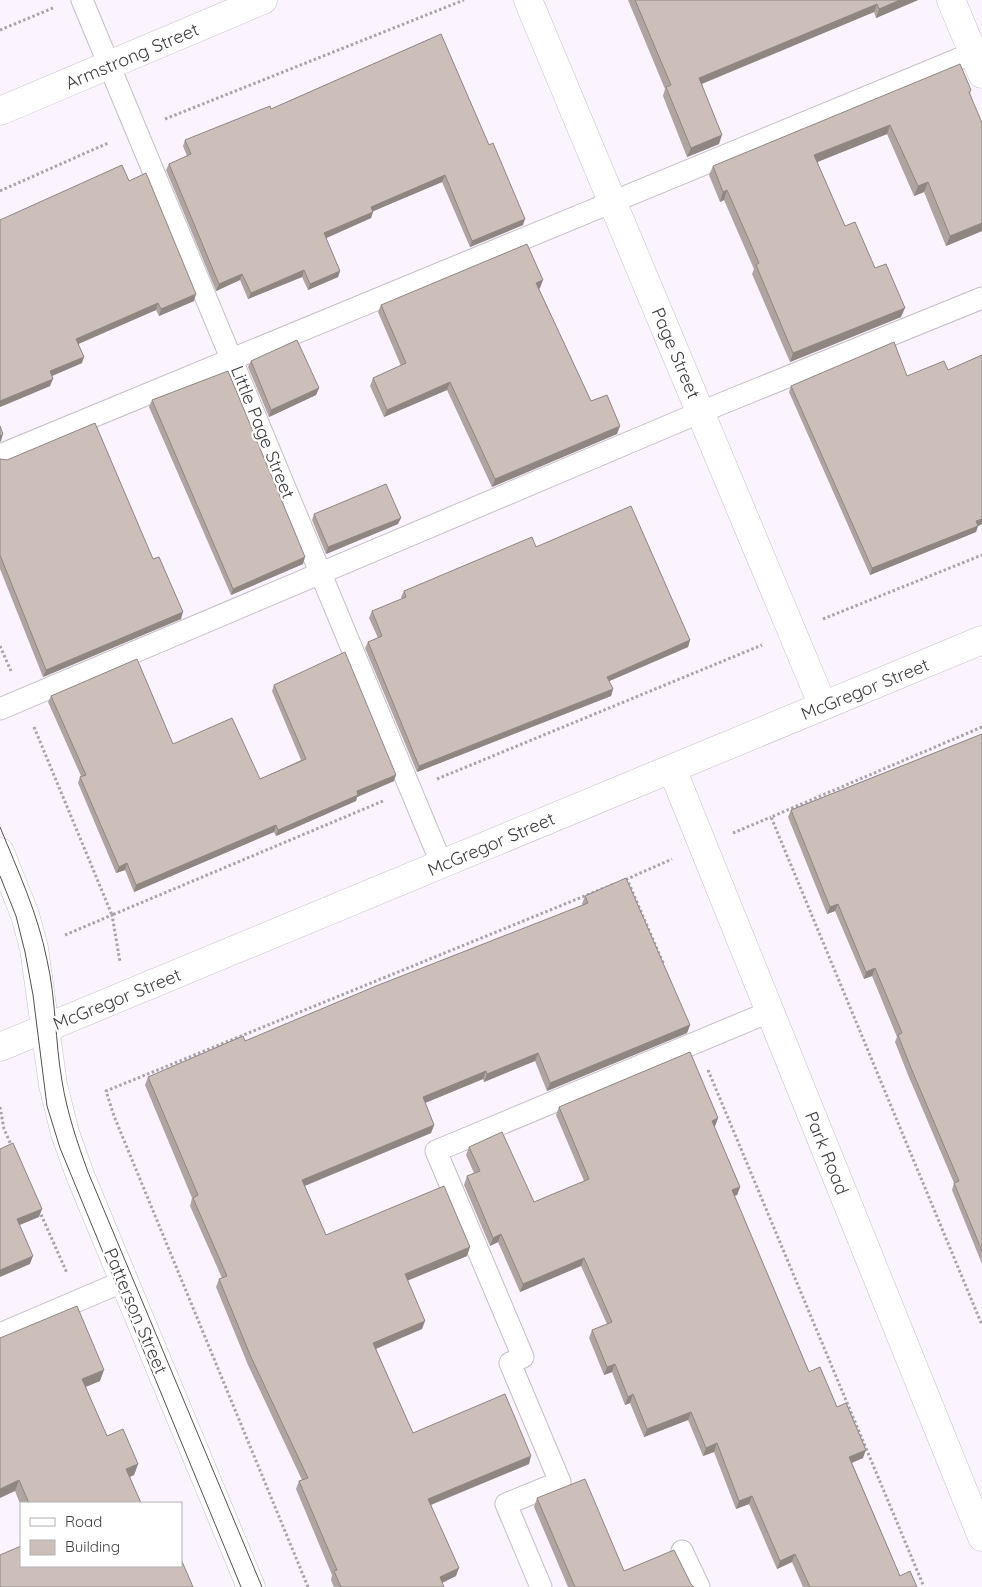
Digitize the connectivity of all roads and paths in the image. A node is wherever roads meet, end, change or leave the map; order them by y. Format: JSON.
{"nodes":[{"id":1,"x":82,"y":0,"type":"edge"},
{"id":2,"x":263,"y":0,"type":"edge"},
{"id":3,"x":464,"y":0,"type":"edge"},
{"id":4,"x":528,"y":0,"type":"edge"},
{"id":5,"x":951,"y":0,"type":"edge"},
{"id":6,"x":55,"y":7,"type":"dead end"},
{"id":7,"x":0,"y":30,"type":"edge"},
{"id":8,"x":978,"y":63,"type":"edge"},
{"id":9,"x":110,"y":66,"type":"junction"},
{"id":10,"x":0,"y":111,"type":"edge"},
{"id":11,"x":137,"y":130,"type":"junction"},
{"id":12,"x":0,"y":191,"type":"edge"},
{"id":13,"x":613,"y":203,"type":"junction"},
{"id":14,"x":982,"y":298,"type":"edge"},
{"id":15,"x":233,"y":360,"type":"junction"},
{"id":16,"x":701,"y":412,"type":"junction"},
{"id":17,"x":0,"y":455,"type":"edge"},
{"id":18,"x":982,"y":555,"type":"edge"},
{"id":19,"x":321,"y":573,"type":"junction"},
{"id":20,"x":792,"y":632,"type":"junction"},
{"id":21,"x":982,"y":640,"type":"edge"},
{"id":22,"x":0,"y":646,"type":"edge"},
{"id":23,"x":23,"y":699,"type":"junction"},
{"id":24,"x":823,"y":706,"type":"junction"},
{"id":25,"x":0,"y":709,"type":"edge"},
{"id":26,"x":982,"y":727,"type":"edge"},
{"id":27,"x":672,"y":769,"type":"junction"},
{"id":28,"x":411,"y":790,"type":"junction"},
{"id":29,"x":771,"y":817,"type":"junction"},
{"id":30,"x":704,"y":846,"type":"junction"},
{"id":31,"x":0,"y":852,"type":"edge"},
{"id":32,"x":442,"y":864,"type":"junction"},
{"id":33,"x":627,"y":878,"type":"junction"},
{"id":34,"x":112,"y":915,"type":"junction"},
{"id":35,"x":34,"y":948,"type":"junction"},
{"id":36,"x":666,"y":970,"type":"edge"},
{"id":37,"x":125,"y":996,"type":"junction"},
{"id":38,"x":769,"y":1012,"type":"junction"},
{"id":39,"x":46,"y":1028,"type":"junction"},
{"id":40,"x":697,"y":1042,"type":"junction"},
{"id":41,"x":0,"y":1047,"type":"edge"},
{"id":42,"x":0,"y":1108,"type":"edge"},
{"id":43,"x":16,"y":1156,"type":"edge"},
{"id":44,"x":35,"y":1201,"type":"edge"},
{"id":45,"x":124,"y":1281,"type":"junction"},
{"id":46,"x":78,"y":1300,"type":"junction"},
{"id":47,"x":982,"y":1325,"type":"edge"},
{"id":48,"x":0,"y":1334,"type":"edge"},
{"id":49,"x":982,"y":1537,"type":"edge"},
{"id":50,"x":682,"y":1551,"type":"dead end"},
{"id":51,"x":251,"y":1587,"type":"edge"},
{"id":52,"x":308,"y":1587,"type":"edge"},
{"id":53,"x":542,"y":1587,"type":"edge"},
{"id":54,"x":700,"y":1587,"type":"edge"},
{"id":55,"x":924,"y":1587,"type":"edge"}],
"edges":[{"from":1,"to":9,"type":"lane","name":"Little Page Street"},
{"from":2,"to":9,"type":"street","name":"Armstrong Street"},
{"from":3,"to":11,"type":"path"},
{"from":4,"to":13,"type":"street","name":"Page Street"},
{"from":5,"to":8,"type":"street"},
{"from":6,"to":7,"type":"path"},
{"from":8,"to":13,"type":"lane"},
{"from":9,"to":10,"type":"street","name":"Armstrong Street"},
{"from":9,"to":11,"type":"lane","name":"Little Page Street"},
{"from":11,"to":12,"type":"path"},
{"from":11,"to":15,"type":"lane","name":"Little Page Street"},
{"from":13,"to":15,"type":"lane"},
{"from":13,"to":16,"type":"street","name":"Page Street"},
{"from":14,"to":16,"type":"lane"},
{"from":15,"to":17,"type":"lane"},
{"from":15,"to":19,"type":"lane","name":"Little Page Street"},
{"from":16,"to":19,"type":"lane"},
{"from":16,"to":20,"type":"street","name":"Page Street"},
{"from":18,"to":20,"type":"path"},
{"from":19,"to":23,"type":"lane"},
{"from":19,"to":28,"type":"lane","name":"Little Page Street"},
{"from":20,"to":24,"type":"street","name":"Page Street"},
{"from":20,"to":28,"type":"path"},
{"from":21,"to":24,"type":"street","name":"McGregor Street"},
{"from":22,"to":23,"type":"path"},
{"from":23,"to":25,"type":"lane"},
{"from":23,"to":34,"type":"path"},
{"from":24,"to":27,"type":"street","name":"McGregor Street"},
{"from":26,"to":29,"type":"path"},
{"from":27,"to":30,"type":"street","name":"Park Road"},
{"from":27,"to":32,"type":"street","name":"McGregor Street"},
{"from":28,"to":32,"type":"lane","name":"Little Page Street"},
{"from":28,"to":34,"type":"path"},
{"from":29,"to":30,"type":"path"},
{"from":29,"to":47,"type":"path"},
{"from":30,"to":33,"type":"path"},
{"from":30,"to":38,"type":"street","name":"Park Road"},
{"from":31,"to":35,"type":"street","name":"Patterson Street"},
{"from":32,"to":37,"type":"street","name":"McGregor Street"},
{"from":33,"to":36,"type":"path"},
{"from":33,"to":52,"type":"path"},
{"from":34,"to":35,"type":"path"},
{"from":34,"to":37,"type":"path"},
{"from":35,"to":39,"type":"street","name":"Patterson Street"},
{"from":37,"to":39,"type":"street","name":"McGregor Street"},
{"from":38,"to":40,"type":"lane"},
{"from":38,"to":49,"type":"street","name":"Park Road"},
{"from":39,"to":41,"type":"street","name":"McGregor Street"},
{"from":39,"to":45,"type":"street","name":"Patterson Street"},
{"from":40,"to":53,"type":"lane"},
{"from":40,"to":55,"type":"path"},
{"from":42,"to":43,"type":"path"},
{"from":44,"to":46,"type":"path"},
{"from":45,"to":46,"type":"lane"},
{"from":45,"to":51,"type":"street","name":"Patterson Street"},
{"from":46,"to":48,"type":"lane"},
{"from":50,"to":54,"type":"lane"}]}
